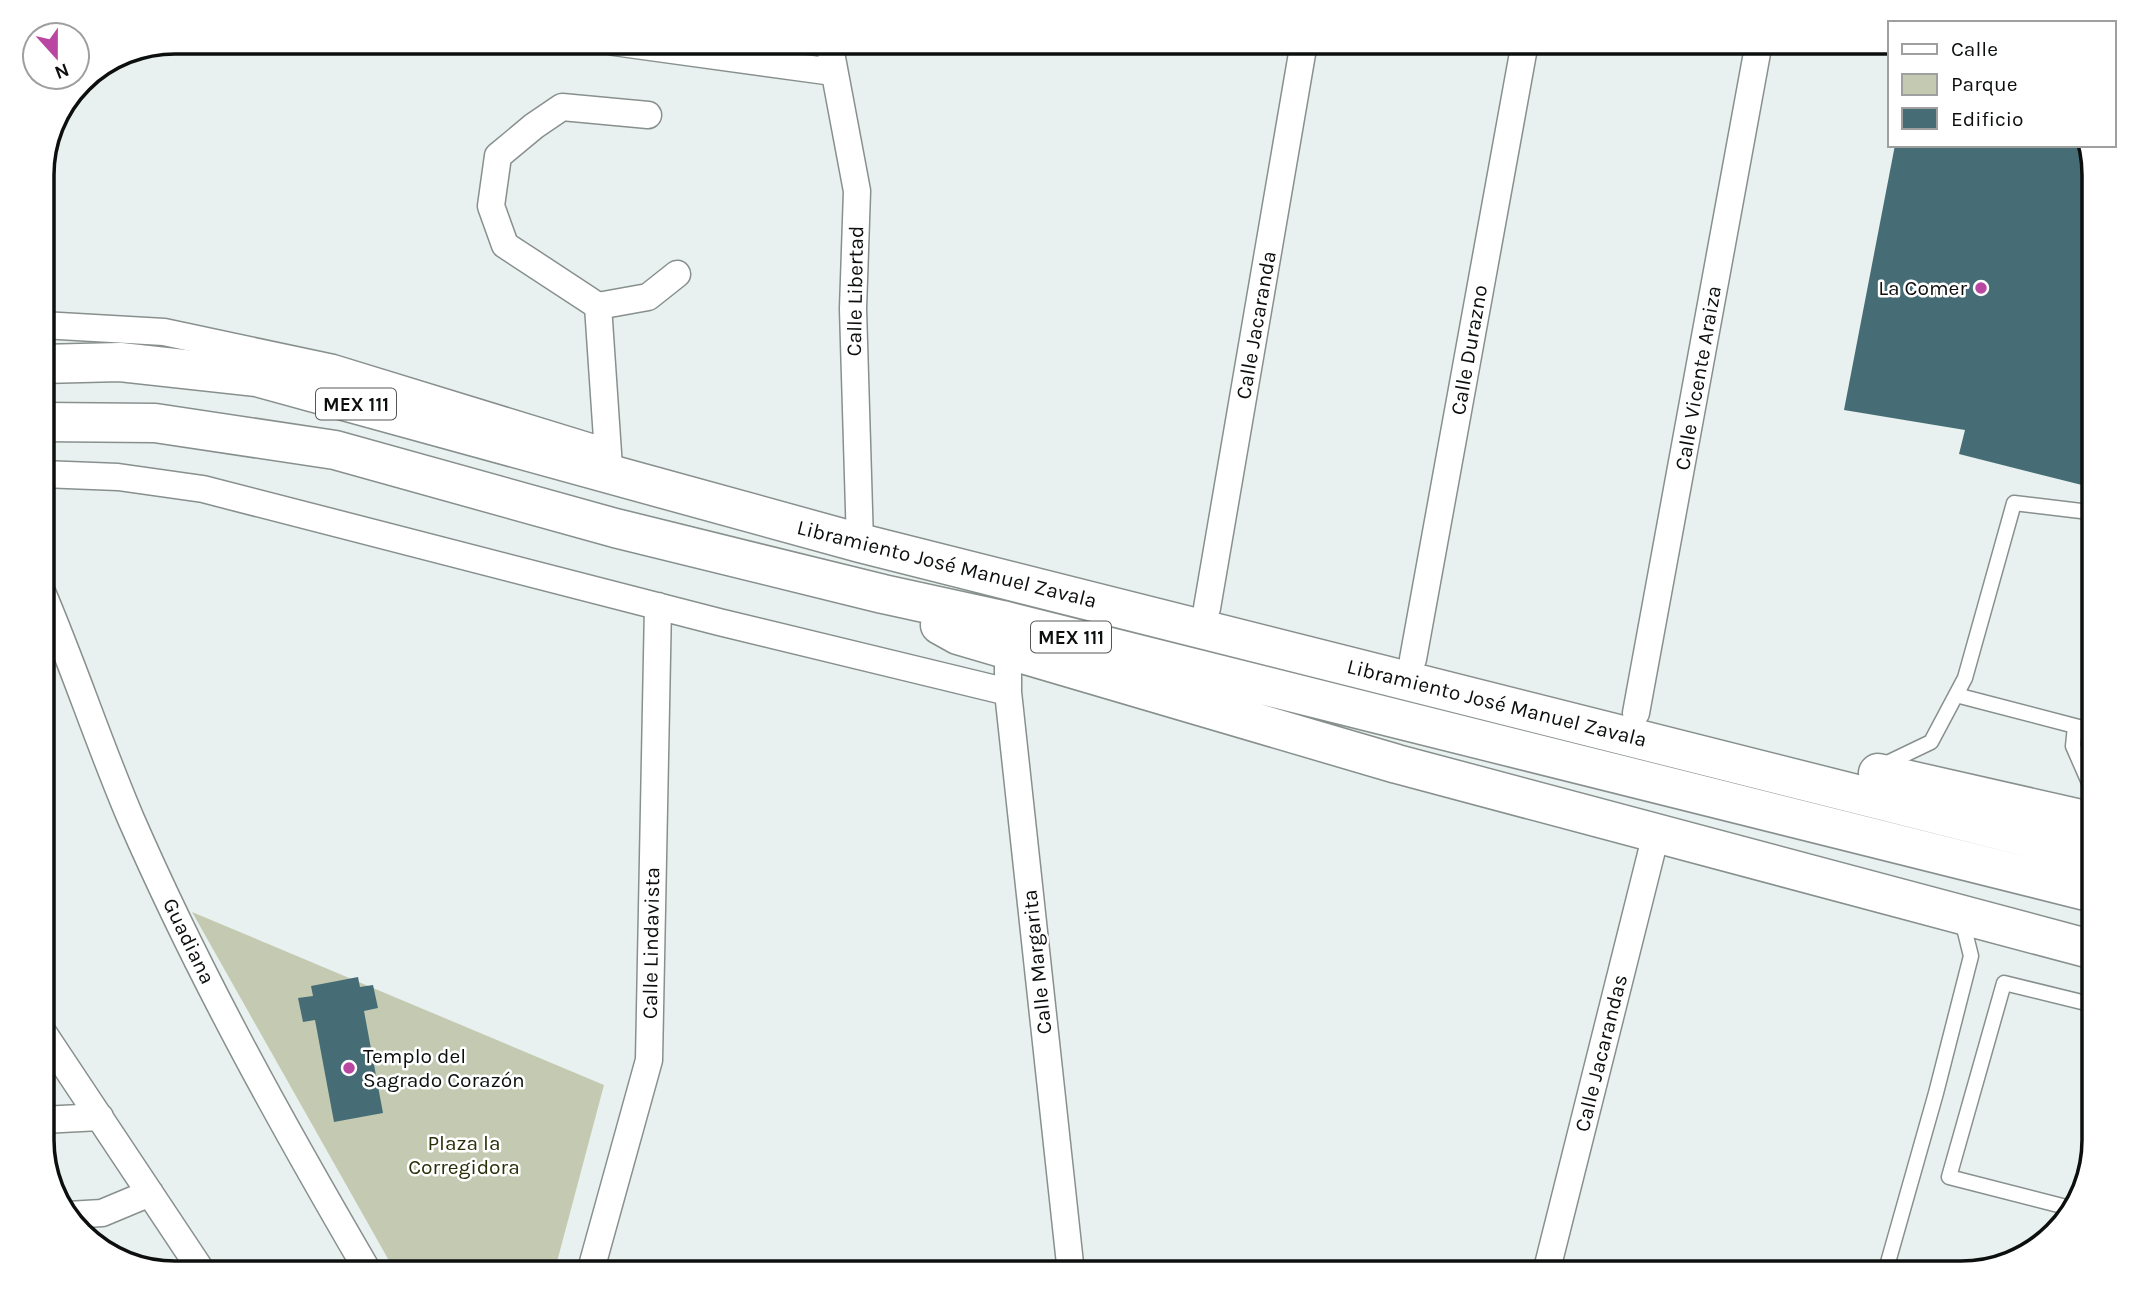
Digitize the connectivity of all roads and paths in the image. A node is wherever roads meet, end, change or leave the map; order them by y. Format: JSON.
{"nodes":[{"id":1,"x":702,"y":54,"type":"edge"},
{"id":2,"x":831,"y":54,"type":"edge"},
{"id":3,"x":1302,"y":54,"type":"edge"},
{"id":4,"x":1523,"y":54,"type":"edge"},
{"id":5,"x":1757,"y":54,"type":"edge"},
{"id":6,"x":833,"y":72,"type":"junction"},
{"id":7,"x":648,"y":115,"type":"dead end"},
{"id":8,"x":677,"y":274,"type":"dead end"},
{"id":9,"x":598,"y":306,"type":"junction"},
{"id":10,"x":55,"y":326,"type":"edge"},
{"id":11,"x":55,"y":364,"type":"edge"},
{"id":12,"x":55,"y":422,"type":"edge"},
{"id":13,"x":608,"y":463,"type":"junction"},
{"id":14,"x":55,"y":475,"type":"edge"},
{"id":15,"x":2081,"y":511,"type":"edge"},
{"id":16,"x":873,"y":546,"type":"junction"},
{"id":17,"x":883,"y":594,"type":"junction"},
{"id":18,"x":658,"y":606,"type":"junction"},
{"id":19,"x":1207,"y":608,"type":"junction"},
{"id":20,"x":55,"y":625,"type":"edge"},
{"id":21,"x":1008,"y":650,"type":"junction"},
{"id":22,"x":1413,"y":659,"type":"junction"},
{"id":23,"x":1008,"y":692,"type":"junction"},
{"id":24,"x":1956,"y":695,"type":"junction"},
{"id":25,"x":1636,"y":713,"type":"junction"},
{"id":26,"x":2075,"y":726,"type":"junction"},
{"id":27,"x":2082,"y":727,"type":"edge"},
{"id":28,"x":2082,"y":766,"type":"edge"},
{"id":29,"x":1871,"y":771,"type":"junction"},
{"id":30,"x":2082,"y":819,"type":"edge"},
{"id":31,"x":1656,"y":834,"type":"junction"},
{"id":32,"x":2082,"y":851,"type":"edge"},
{"id":33,"x":2082,"y":890,"type":"edge"},
{"id":34,"x":1961,"y":914,"type":"junction"},
{"id":35,"x":2082,"y":947,"type":"edge"},
{"id":36,"x":2082,"y":1002,"type":"edge"},
{"id":37,"x":55,"y":1050,"type":"edge"},
{"id":38,"x":100,"y":1117,"type":"junction"},
{"id":39,"x":55,"y":1119,"type":"edge"},
{"id":40,"x":150,"y":1193,"type":"junction"},
{"id":41,"x":2062,"y":1206,"type":"edge"},
{"id":42,"x":81,"y":1214,"type":"edge"},
{"id":43,"x":195,"y":1261,"type":"edge"},
{"id":44,"x":362,"y":1261,"type":"edge"},
{"id":45,"x":593,"y":1261,"type":"edge"},
{"id":46,"x":1070,"y":1261,"type":"edge"},
{"id":47,"x":1549,"y":1261,"type":"edge"},
{"id":48,"x":1888,"y":1261,"type":"edge"}],
"edges":[{"from":1,"to":6,"type":"street"},
{"from":2,"to":6,"type":"street","name":"Calle Libertad"},
{"from":3,"to":19,"type":"street","name":"Calle Jacaranda"},
{"from":4,"to":22,"type":"street","name":"Calle Durazno"},
{"from":5,"to":25,"type":"street","name":"Calle Vicente Araiza"},
{"from":6,"to":16,"type":"street","name":"Calle Libertad"},
{"from":7,"to":9,"type":"street"},
{"from":8,"to":9,"type":"street"},
{"from":9,"to":13,"type":"street"},
{"from":10,"to":13,"type":"street"},
{"from":11,"to":13,"type":"main road","name":"Libramiento José Manuel Zavala","number":"MEX 111"},
{"from":12,"to":17,"type":"main road","name":"Libramiento José Manuel Zavala","number":"MEX 111"},
{"from":13,"to":16,"type":"main road","name":"Libramiento José Manuel Zavala","number":"MEX 111"},
{"from":14,"to":18,"type":"street"},
{"from":15,"to":24,"type":"lane"},
{"from":16,"to":19,"type":"main road"},
{"from":16,"to":32,"type":"main road","name":"Libramiento José Manuel Zavala","number":"MEX 111"},
{"from":17,"to":21,"type":"main road"},
{"from":17,"to":33,"type":"main road","name":"Libramiento José Manuel Zavala","number":"MEX 111"},
{"from":18,"to":23,"type":"street"},
{"from":18,"to":45,"type":"street","name":"Calle Lindavista"},
{"from":19,"to":22,"type":"main road"},
{"from":20,"to":44,"type":"street","name":"Guadiana"},
{"from":21,"to":23,"type":"street","name":"Calle Margarita"},
{"from":21,"to":31,"type":"main road"},
{"from":22,"to":25,"type":"main road"},
{"from":23,"to":46,"type":"street","name":"Calle Margarita"},
{"from":24,"to":26,"type":"lane"},
{"from":24,"to":29,"type":"lane"},
{"from":25,"to":29,"type":"main road"},
{"from":26,"to":27,"type":"lane"},
{"from":26,"to":28,"type":"lane"},
{"from":29,"to":30,"type":"main road"},
{"from":31,"to":34,"type":"main road"},
{"from":31,"to":47,"type":"street","name":"Calle Jacarandas"},
{"from":34,"to":35,"type":"main road"},
{"from":34,"to":48,"type":"lane"},
{"from":36,"to":41,"type":"lane"},
{"from":37,"to":38,"type":"street"},
{"from":38,"to":39,"type":"street"},
{"from":38,"to":40,"type":"street"},
{"from":40,"to":42,"type":"street"},
{"from":40,"to":43,"type":"street"}]}
